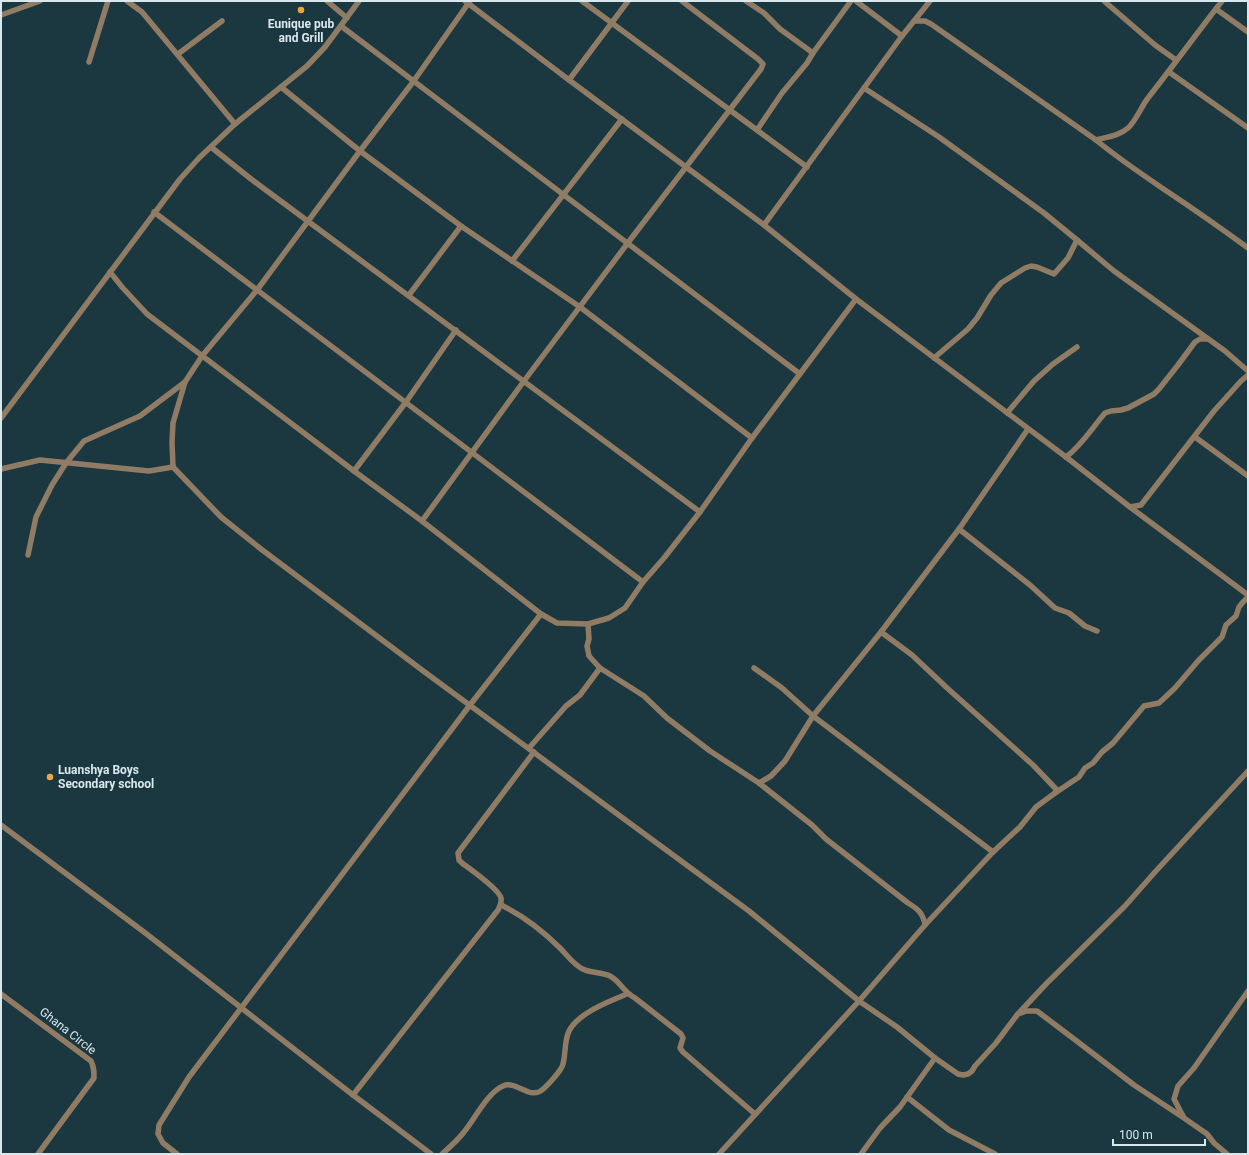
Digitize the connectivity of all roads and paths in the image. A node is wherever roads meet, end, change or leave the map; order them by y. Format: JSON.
{"nodes":[{"id":1,"x":40,"y":1,"type":"edge"},
{"id":2,"x":108,"y":1,"type":"edge"},
{"id":3,"x":127,"y":1,"type":"edge"},
{"id":4,"x":327,"y":1,"type":"edge"},
{"id":5,"x":360,"y":1,"type":"edge"},
{"id":6,"x":582,"y":1,"type":"edge"},
{"id":7,"x":628,"y":1,"type":"edge"},
{"id":8,"x":682,"y":1,"type":"edge"},
{"id":9,"x":746,"y":1,"type":"edge"},
{"id":10,"x":851,"y":1,"type":"edge"},
{"id":11,"x":856,"y":1,"type":"edge"},
{"id":12,"x":930,"y":1,"type":"edge"},
{"id":13,"x":1104,"y":1,"type":"edge"},
{"id":14,"x":1222,"y":1,"type":"edge"},
{"id":15,"x":468,"y":2,"type":"edge"},
{"id":16,"x":1216,"y":9,"type":"junction"},
{"id":17,"x":1,"y":15,"type":"edge"},
{"id":18,"x":347,"y":18,"type":"junction"},
{"id":19,"x":222,"y":20,"type":"dead end"},
{"id":20,"x":914,"y":21,"type":"junction"},
{"id":21,"x":611,"y":23,"type":"junction"},
{"id":22,"x":341,"y":26,"type":"junction"},
{"id":23,"x":1248,"y":32,"type":"edge"},
{"id":24,"x":902,"y":36,"type":"junction"},
{"id":25,"x":813,"y":53,"type":"junction"},
{"id":26,"x":178,"y":54,"type":"junction"},
{"id":27,"x":1176,"y":60,"type":"junction"},
{"id":28,"x":90,"y":62,"type":"dead end"},
{"id":29,"x":1169,"y":72,"type":"junction"},
{"id":30,"x":569,"y":80,"type":"junction"},
{"id":31,"x":413,"y":82,"type":"junction"},
{"id":32,"x":281,"y":87,"type":"junction"},
{"id":33,"x":864,"y":88,"type":"junction"},
{"id":34,"x":730,"y":110,"type":"junction"},
{"id":35,"x":622,"y":120,"type":"junction"},
{"id":36,"x":235,"y":124,"type":"junction"},
{"id":37,"x":1248,"y":128,"type":"edge"},
{"id":38,"x":757,"y":130,"type":"junction"},
{"id":39,"x":1096,"y":140,"type":"junction"},
{"id":40,"x":211,"y":147,"type":"junction"},
{"id":41,"x":360,"y":152,"type":"junction"},
{"id":42,"x":806,"y":167,"type":"junction"},
{"id":43,"x":686,"y":168,"type":"junction"},
{"id":44,"x":563,"y":194,"type":"junction"},
{"id":45,"x":154,"y":212,"type":"junction"},
{"id":46,"x":309,"y":220,"type":"junction"},
{"id":47,"x":764,"y":225,"type":"junction"},
{"id":48,"x":461,"y":226,"type":"junction"},
{"id":49,"x":1077,"y":240,"type":"junction"},
{"id":50,"x":627,"y":244,"type":"junction"},
{"id":51,"x":1248,"y":248,"type":"edge"},
{"id":52,"x":512,"y":261,"type":"junction"},
{"id":53,"x":110,"y":272,"type":"junction"},
{"id":54,"x":257,"y":290,"type":"junction"},
{"id":55,"x":408,"y":294,"type":"junction"},
{"id":56,"x":856,"y":299,"type":"junction"},
{"id":57,"x":580,"y":307,"type":"junction"},
{"id":58,"x":456,"y":330,"type":"junction"},
{"id":59,"x":1208,"y":339,"type":"junction"},
{"id":60,"x":1077,"y":347,"type":"dead end"},
{"id":61,"x":202,"y":356,"type":"junction"},
{"id":62,"x":934,"y":358,"type":"junction"},
{"id":63,"x":1248,"y":371,"type":"edge"},
{"id":64,"x":800,"y":374,"type":"junction"},
{"id":65,"x":1248,"y":375,"type":"edge"},
{"id":66,"x":524,"y":381,"type":"junction"},
{"id":67,"x":185,"y":382,"type":"junction"},
{"id":68,"x":406,"y":402,"type":"junction"},
{"id":69,"x":1007,"y":413,"type":"junction"},
{"id":70,"x":1,"y":418,"type":"edge"},
{"id":71,"x":1028,"y":429,"type":"junction"},
{"id":72,"x":1195,"y":437,"type":"junction"},
{"id":73,"x":752,"y":438,"type":"junction"},
{"id":74,"x":471,"y":453,"type":"junction"},
{"id":75,"x":1066,"y":457,"type":"junction"},
{"id":76,"x":66,"y":463,"type":"junction"},
{"id":77,"x":173,"y":467,"type":"junction"},
{"id":78,"x":1,"y":469,"type":"edge"},
{"id":79,"x":354,"y":471,"type":"junction"},
{"id":80,"x":1248,"y":476,"type":"edge"},
{"id":81,"x":1130,"y":507,"type":"junction"},
{"id":82,"x":700,"y":512,"type":"junction"},
{"id":83,"x":422,"y":521,"type":"junction"},
{"id":84,"x":959,"y":529,"type":"junction"},
{"id":85,"x":28,"y":555,"type":"dead end"},
{"id":86,"x":643,"y":582,"type":"junction"},
{"id":87,"x":1248,"y":596,"type":"edge"},
{"id":88,"x":541,"y":614,"type":"junction"},
{"id":89,"x":588,"y":624,"type":"junction"},
{"id":90,"x":1097,"y":631,"type":"dead end"},
{"id":91,"x":881,"y":632,"type":"junction"},
{"id":92,"x":600,"y":668,"type":"junction"},
{"id":93,"x":754,"y":668,"type":"dead end"},
{"id":94,"x":470,"y":705,"type":"junction"},
{"id":95,"x":813,"y":716,"type":"junction"},
{"id":96,"x":529,"y":748,"type":"junction"},
{"id":97,"x":534,"y":752,"type":"junction"},
{"id":98,"x":1248,"y":771,"type":"edge"},
{"id":99,"x":759,"y":782,"type":"junction"},
{"id":100,"x":1055,"y":793,"type":"junction"},
{"id":101,"x":1,"y":825,"type":"edge"},
{"id":102,"x":993,"y":852,"type":"junction"},
{"id":103,"x":501,"y":905,"type":"junction"},
{"id":104,"x":925,"y":925,"type":"junction"},
{"id":105,"x":1248,"y":991,"type":"edge"},
{"id":106,"x":1,"y":994,"type":"edge"},
{"id":107,"x":627,"y":994,"type":"junction"},
{"id":108,"x":859,"y":1001,"type":"junction"},
{"id":109,"x":242,"y":1007,"type":"junction"},
{"id":110,"x":1017,"y":1015,"type":"junction"},
{"id":111,"x":935,"y":1058,"type":"junction"},
{"id":112,"x":353,"y":1095,"type":"junction"},
{"id":113,"x":907,"y":1097,"type":"junction"},
{"id":114,"x":755,"y":1114,"type":"junction"},
{"id":115,"x":1184,"y":1118,"type":"junction"},
{"id":116,"x":38,"y":1154,"type":"edge"},
{"id":117,"x":177,"y":1154,"type":"edge"},
{"id":118,"x":431,"y":1154,"type":"edge"},
{"id":119,"x":442,"y":1154,"type":"edge"},
{"id":120,"x":719,"y":1154,"type":"edge"},
{"id":121,"x":862,"y":1154,"type":"edge"},
{"id":122,"x":996,"y":1154,"type":"edge"},
{"id":123,"x":1228,"y":1154,"type":"edge"}],
"edges":[{"from":1,"to":17,"type":"street"},
{"from":2,"to":28,"type":"street"},
{"from":3,"to":26,"type":"street"},
{"from":4,"to":18,"type":"street"},
{"from":5,"to":18,"type":"street"},
{"from":6,"to":21,"type":"street"},
{"from":7,"to":21,"type":"street"},
{"from":8,"to":34,"type":"street"},
{"from":9,"to":25,"type":"street"},
{"from":10,"to":25,"type":"street"},
{"from":11,"to":24,"type":"street"},
{"from":12,"to":20,"type":"street"},
{"from":13,"to":27,"type":"street"},
{"from":14,"to":16,"type":"street"},
{"from":15,"to":30,"type":"street"},
{"from":15,"to":31,"type":"street"},
{"from":16,"to":23,"type":"street"},
{"from":16,"to":27,"type":"street"},
{"from":18,"to":22,"type":"street"},
{"from":19,"to":26,"type":"street"},
{"from":20,"to":24,"type":"street"},
{"from":20,"to":39,"type":"street"},
{"from":21,"to":30,"type":"street"},
{"from":21,"to":34,"type":"street"},
{"from":22,"to":31,"type":"street"},
{"from":22,"to":32,"type":"street"},
{"from":24,"to":33,"type":"street"},
{"from":25,"to":38,"type":"street"},
{"from":26,"to":36,"type":"street"},
{"from":27,"to":29,"type":"street"},
{"from":29,"to":37,"type":"street"},
{"from":29,"to":39,"type":"street"},
{"from":30,"to":35,"type":"street"},
{"from":31,"to":41,"type":"street"},
{"from":31,"to":44,"type":"street"},
{"from":32,"to":36,"type":"street"},
{"from":32,"to":41,"type":"street"},
{"from":33,"to":42,"type":"street"},
{"from":33,"to":49,"type":"street"},
{"from":34,"to":38,"type":"street"},
{"from":34,"to":43,"type":"street"},
{"from":35,"to":43,"type":"street"},
{"from":35,"to":44,"type":"street"},
{"from":36,"to":40,"type":"street"},
{"from":38,"to":42,"type":"street"},
{"from":39,"to":51,"type":"street"},
{"from":40,"to":45,"type":"street"},
{"from":40,"to":46,"type":"street"},
{"from":41,"to":46,"type":"street"},
{"from":41,"to":48,"type":"street"},
{"from":42,"to":47,"type":"street"},
{"from":43,"to":47,"type":"street"},
{"from":43,"to":50,"type":"street"},
{"from":44,"to":50,"type":"street"},
{"from":44,"to":52,"type":"street"},
{"from":45,"to":53,"type":"street"},
{"from":45,"to":54,"type":"street"},
{"from":46,"to":54,"type":"street"},
{"from":46,"to":55,"type":"street"},
{"from":47,"to":56,"type":"street"},
{"from":48,"to":52,"type":"street"},
{"from":48,"to":55,"type":"street"},
{"from":49,"to":59,"type":"street"},
{"from":49,"to":62,"type":"street"},
{"from":50,"to":57,"type":"street"},
{"from":50,"to":64,"type":"street"},
{"from":52,"to":57,"type":"street"},
{"from":53,"to":61,"type":"street"},
{"from":53,"to":70,"type":"street"},
{"from":54,"to":61,"type":"street"},
{"from":54,"to":68,"type":"street"},
{"from":55,"to":58,"type":"street"},
{"from":56,"to":62,"type":"street"},
{"from":56,"to":64,"type":"street"},
{"from":57,"to":66,"type":"street"},
{"from":57,"to":73,"type":"street"},
{"from":58,"to":66,"type":"street"},
{"from":58,"to":68,"type":"street"},
{"from":59,"to":63,"type":"street"},
{"from":59,"to":75,"type":"street"},
{"from":60,"to":69,"type":"street"},
{"from":61,"to":67,"type":"street"},
{"from":61,"to":79,"type":"street"},
{"from":62,"to":69,"type":"street"},
{"from":64,"to":73,"type":"street"},
{"from":65,"to":72,"type":"street"},
{"from":66,"to":74,"type":"street"},
{"from":66,"to":82,"type":"street"},
{"from":67,"to":76,"type":"street"},
{"from":67,"to":77,"type":"street"},
{"from":68,"to":74,"type":"street"},
{"from":68,"to":79,"type":"street"},
{"from":69,"to":71,"type":"street"},
{"from":71,"to":75,"type":"street"},
{"from":71,"to":84,"type":"street"},
{"from":72,"to":80,"type":"street"},
{"from":72,"to":81,"type":"street"},
{"from":73,"to":82,"type":"street"},
{"from":74,"to":83,"type":"street"},
{"from":74,"to":86,"type":"street"},
{"from":75,"to":81,"type":"street"},
{"from":76,"to":77,"type":"street"},
{"from":76,"to":78,"type":"street"},
{"from":76,"to":85,"type":"street"},
{"from":77,"to":94,"type":"street"},
{"from":79,"to":83,"type":"street"},
{"from":81,"to":87,"type":"street"},
{"from":82,"to":86,"type":"street"},
{"from":83,"to":88,"type":"street"},
{"from":84,"to":90,"type":"street"},
{"from":84,"to":91,"type":"street"},
{"from":86,"to":89,"type":"street"},
{"from":87,"to":100,"type":"street"},
{"from":88,"to":89,"type":"street"},
{"from":88,"to":94,"type":"street"},
{"from":89,"to":92,"type":"street"},
{"from":91,"to":95,"type":"street"},
{"from":91,"to":100,"type":"street"},
{"from":92,"to":96,"type":"street"},
{"from":92,"to":99,"type":"street"},
{"from":93,"to":95,"type":"street"},
{"from":94,"to":96,"type":"street"},
{"from":94,"to":109,"type":"street"},
{"from":95,"to":99,"type":"street"},
{"from":95,"to":102,"type":"street"},
{"from":96,"to":97,"type":"street"},
{"from":97,"to":103,"type":"street"},
{"from":97,"to":108,"type":"street"},
{"from":98,"to":110,"type":"street"},
{"from":99,"to":104,"type":"street"},
{"from":100,"to":102,"type":"street"},
{"from":101,"to":109,"type":"street"},
{"from":102,"to":104,"type":"street"},
{"from":103,"to":107,"type":"street"},
{"from":103,"to":112,"type":"street"},
{"from":104,"to":108,"type":"street"},
{"from":105,"to":115,"type":"street"},
{"from":106,"to":116,"type":"street","name":"Ghana Circle"},
{"from":107,"to":114,"type":"street"},
{"from":107,"to":119,"type":"street"},
{"from":108,"to":111,"type":"street"},
{"from":108,"to":114,"type":"street"},
{"from":109,"to":112,"type":"street"},
{"from":109,"to":117,"type":"street"},
{"from":110,"to":111,"type":"street"},
{"from":110,"to":115,"type":"street"},
{"from":111,"to":113,"type":"street"},
{"from":112,"to":118,"type":"street"},
{"from":113,"to":121,"type":"street"},
{"from":113,"to":122,"type":"street"},
{"from":114,"to":120,"type":"street"},
{"from":115,"to":123,"type":"street"}]}
